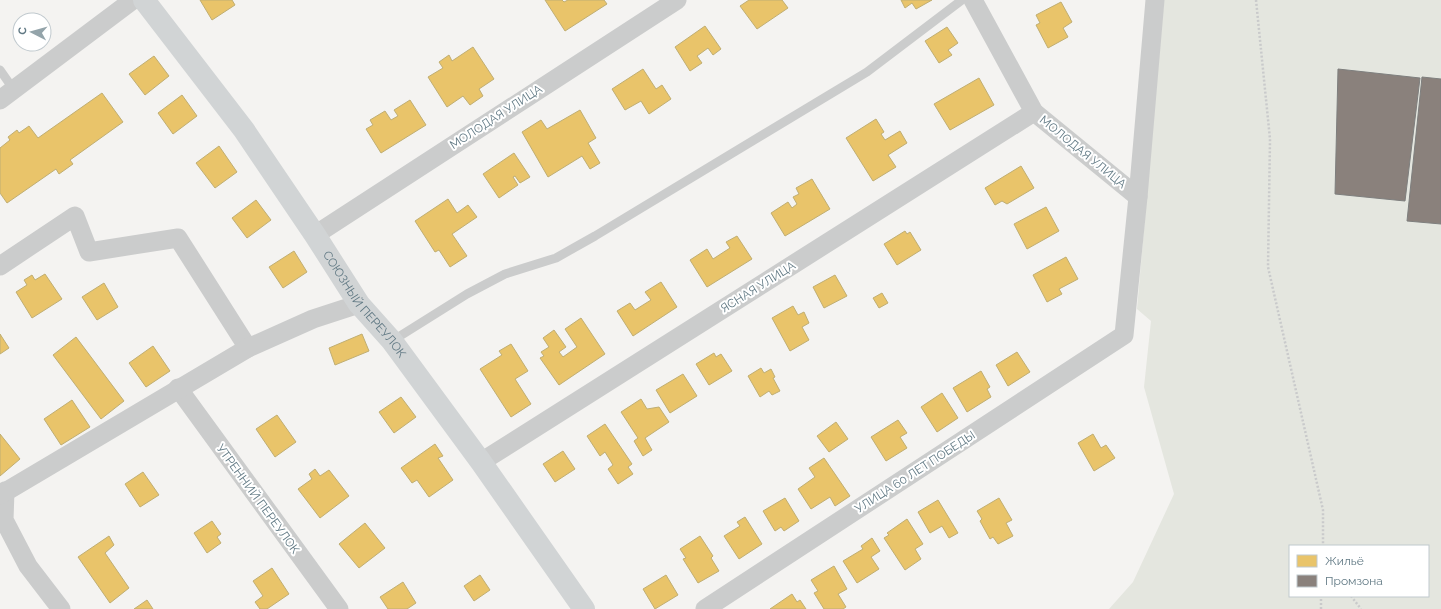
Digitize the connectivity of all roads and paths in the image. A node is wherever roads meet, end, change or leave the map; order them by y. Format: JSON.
{"nodes":[{"id":1,"x":133,"y":0,"type":"edge"},
{"id":2,"x":144,"y":0,"type":"edge"},
{"id":3,"x":676,"y":0,"type":"edge"},
{"id":4,"x":962,"y":0,"type":"edge"},
{"id":5,"x":973,"y":0,"type":"edge"},
{"id":6,"x":1155,"y":0,"type":"edge"},
{"id":7,"x":1256,"y":0,"type":"edge"},
{"id":8,"x":0,"y":70,"type":"edge"},
{"id":9,"x":7,"y":95,"type":"edge"},
{"id":10,"x":1034,"y":112,"type":"junction"},
{"id":11,"x":1138,"y":197,"type":"junction"},
{"id":12,"x":315,"y":235,"type":"junction"},
{"id":13,"x":0,"y":266,"type":"edge"},
{"id":14,"x":360,"y":304,"type":"junction"},
{"id":15,"x":392,"y":341,"type":"junction"},
{"id":16,"x":248,"y":348,"type":"junction"},
{"id":17,"x":178,"y":388,"type":"junction"},
{"id":18,"x":481,"y":462,"type":"junction"},
{"id":19,"x":2,"y":493,"type":"edge"},
{"id":20,"x":1323,"y":545,"type":"edge"},
{"id":21,"x":1322,"y":597,"type":"edge"},
{"id":22,"x":1352,"y":597,"type":"edge"},
{"id":23,"x":61,"y":609,"type":"edge"},
{"id":24,"x":339,"y":609,"type":"edge"},
{"id":25,"x":584,"y":609,"type":"edge"},
{"id":26,"x":705,"y":609,"type":"edge"},
{"id":27,"x":1321,"y":609,"type":"edge"},
{"id":28,"x":1361,"y":609,"type":"edge"}],
"edges":[{"from":1,"to":9,"type":"street"},
{"from":2,"to":12,"type":"street","name":"СОЮЗНЫЙ ПЕРЕУЛОК"},
{"from":3,"to":12,"type":"street","name":"МОЛОДАЯ УЛИЦА"},
{"from":4,"to":15,"type":"lane"},
{"from":5,"to":10,"type":"street","name":"МОЛОДАЯ УЛИЦА"},
{"from":6,"to":11,"type":"street"},
{"from":7,"to":20,"type":"path"},
{"from":8,"to":9,"type":"lane"},
{"from":10,"to":11,"type":"street","name":"МОЛОДАЯ УЛИЦА"},
{"from":10,"to":18,"type":"street","name":"ЯСНАЯ УЛИЦА"},
{"from":11,"to":26,"type":"street","name":"УЛИЦА 60 ЛЕТ ПОБЕДЫ"},
{"from":12,"to":14,"type":"street","name":"СОЮЗНЫЙ ПЕРЕУЛОК"},
{"from":13,"to":16,"type":"street"},
{"from":14,"to":15,"type":"street","name":"СОЮЗНЫЙ ПЕРЕУЛОК"},
{"from":14,"to":16,"type":"street"},
{"from":15,"to":18,"type":"street","name":"СОЮЗНЫЙ ПЕРЕУЛОК"},
{"from":16,"to":17,"type":"street"},
{"from":17,"to":19,"type":"street"},
{"from":17,"to":24,"type":"street","name":"УТРЕННИЙ ПЕРЕУЛОК"},
{"from":18,"to":25,"type":"street","name":"СОЮЗНЫЙ ПЕРЕУЛОК"},
{"from":19,"to":23,"type":"street"},
{"from":21,"to":27,"type":"path"},
{"from":22,"to":28,"type":"path"}]}
